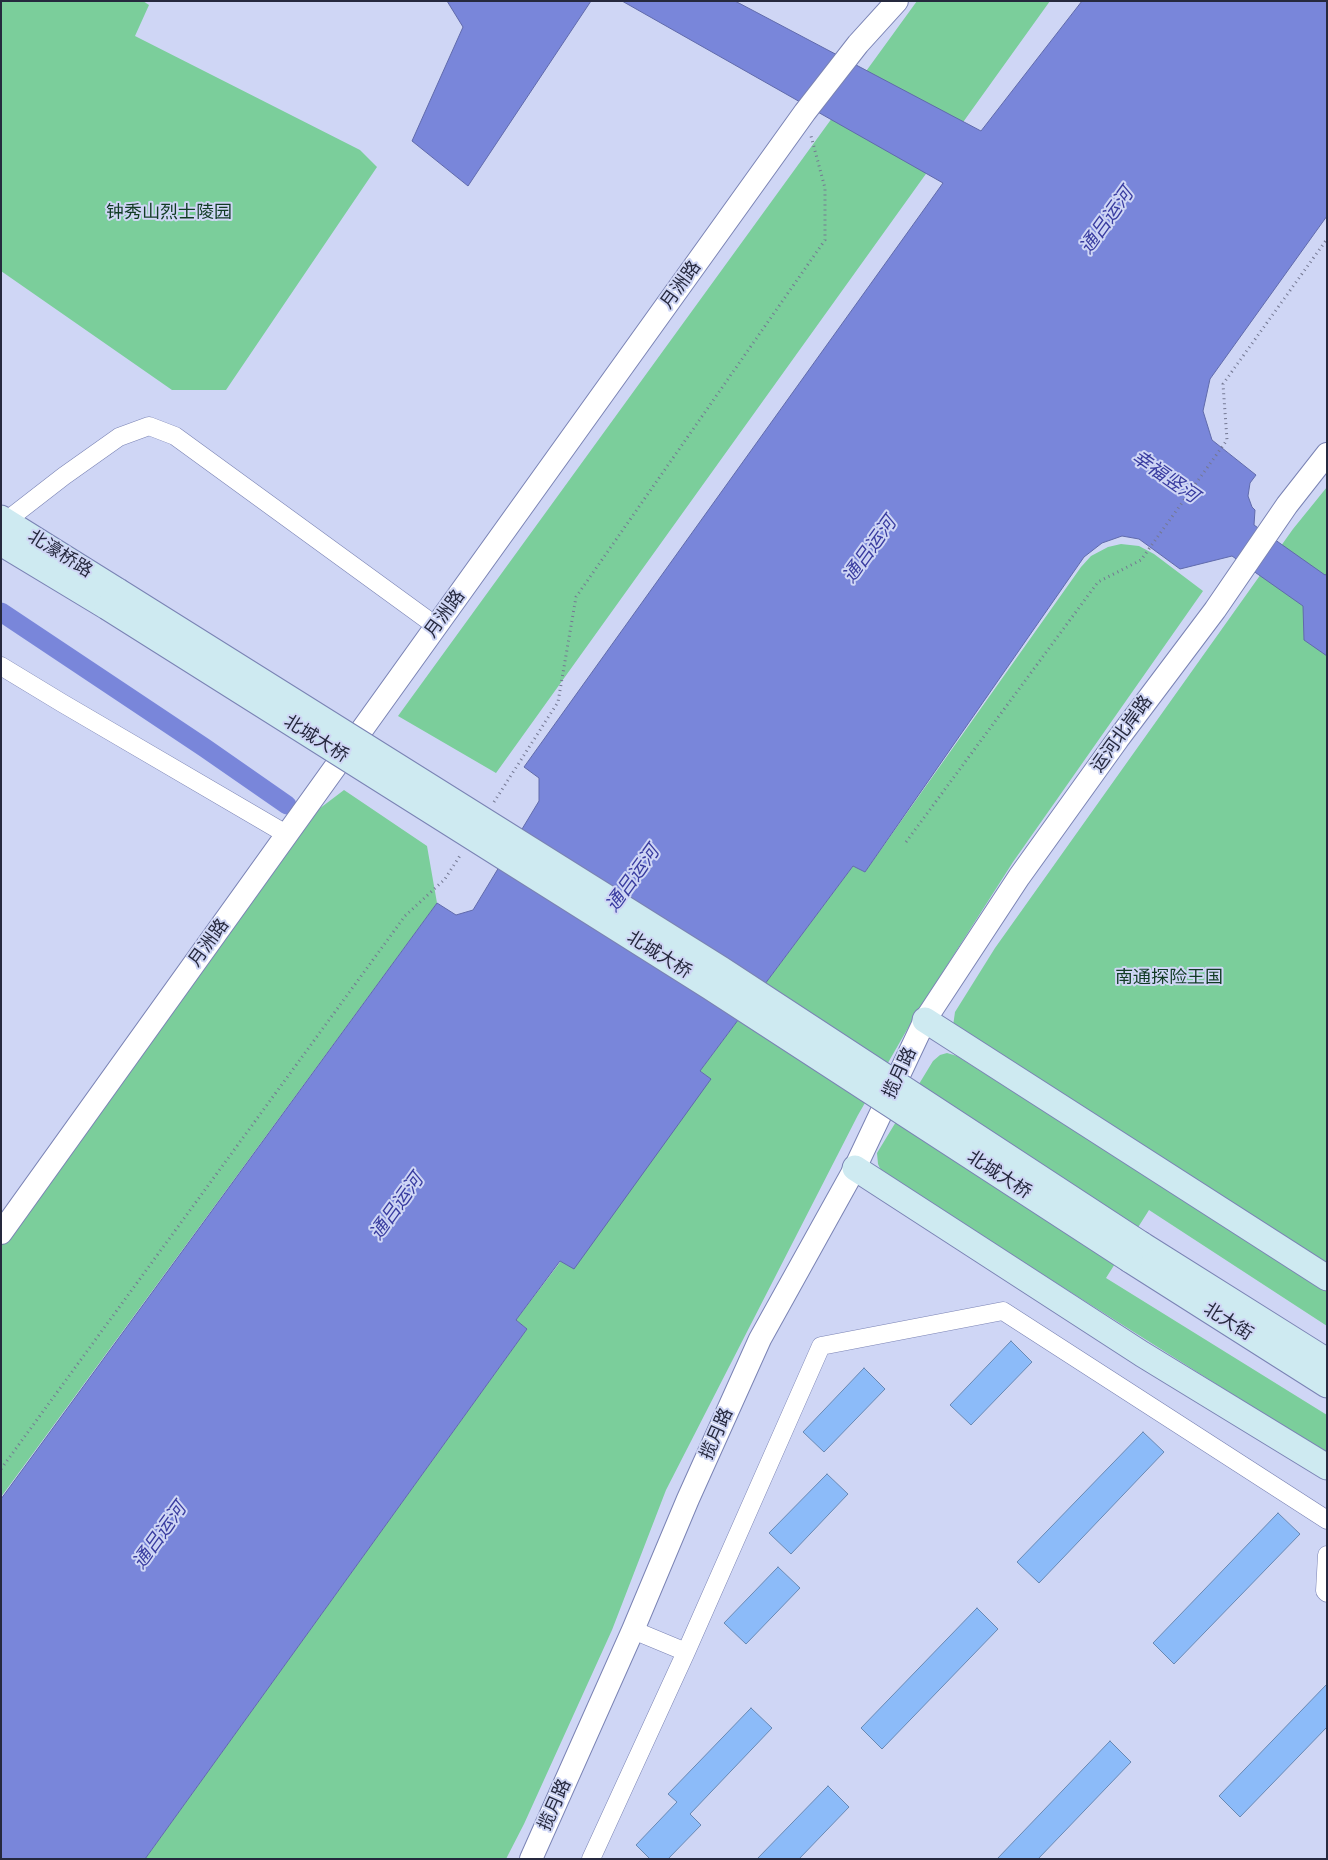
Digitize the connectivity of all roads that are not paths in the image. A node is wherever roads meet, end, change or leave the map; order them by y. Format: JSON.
{"nodes":[{"id":1,"x":897,"y":1,"type":"edge"},
{"id":2,"x":1327,"y":454,"type":"edge"},
{"id":3,"x":3,"y":527,"type":"edge"},
{"id":4,"x":112,"y":599,"type":"joint"},
{"id":5,"x":436,"y":626,"type":"junction"},
{"id":6,"x":1,"y":666,"type":"edge"},
{"id":7,"x":286,"y":834,"type":"junction"},
{"id":8,"x":925,"y":1020,"type":"junction"},
{"id":9,"x":855,"y":1168,"type":"junction"},
{"id":10,"x":1,"y":1233,"type":"edge"},
{"id":11,"x":1136,"y":1252,"type":"junction"},
{"id":12,"x":1327,"y":1278,"type":"edge"},
{"id":13,"x":1327,"y":1361,"type":"edge"},
{"id":14,"x":1327,"y":1384,"type":"edge"},
{"id":15,"x":1327,"y":1467,"type":"edge"},
{"id":16,"x":1327,"y":1520,"type":"edge"},
{"id":17,"x":1327,"y":1555,"type":"edge"},
{"id":18,"x":1327,"y":1592,"type":"edge"},
{"id":19,"x":633,"y":1630,"type":"junction"},
{"id":20,"x":686,"y":1652,"type":"junction"},
{"id":21,"x":531,"y":1859,"type":"edge"},
{"id":22,"x":591,"y":1859,"type":"edge"}],
"edges":[{"from":1,"to":5,"type":"street","name":"月洲路"},
{"from":2,"to":8,"type":"street","name":"运河北岸路"},
{"from":3,"to":4,"type":"main road","name":"北濠桥路"},
{"from":3,"to":5,"type":"street"},
{"from":4,"to":11,"type":"main road","name":"北城大桥","bridge":true},
{"from":5,"to":7,"type":"street","name":"月洲路"},
{"from":6,"to":7,"type":"street"},
{"from":7,"to":10,"type":"street","name":"月洲路"},
{"from":8,"to":9,"type":"street","name":"揽月路"},
{"from":8,"to":12,"type":"main road"},
{"from":9,"to":15,"type":"main road"},
{"from":9,"to":19,"type":"street","name":"揽月路"},
{"from":11,"to":13,"type":"main road","name":"北大街"},
{"from":11,"to":14,"type":"main road","name":"北大街"},
{"from":16,"to":20,"type":"street"},
{"from":17,"to":18,"type":"street"},
{"from":19,"to":20,"type":"street"},
{"from":19,"to":21,"type":"street","name":"揽月路"},
{"from":20,"to":22,"type":"street"}]}
